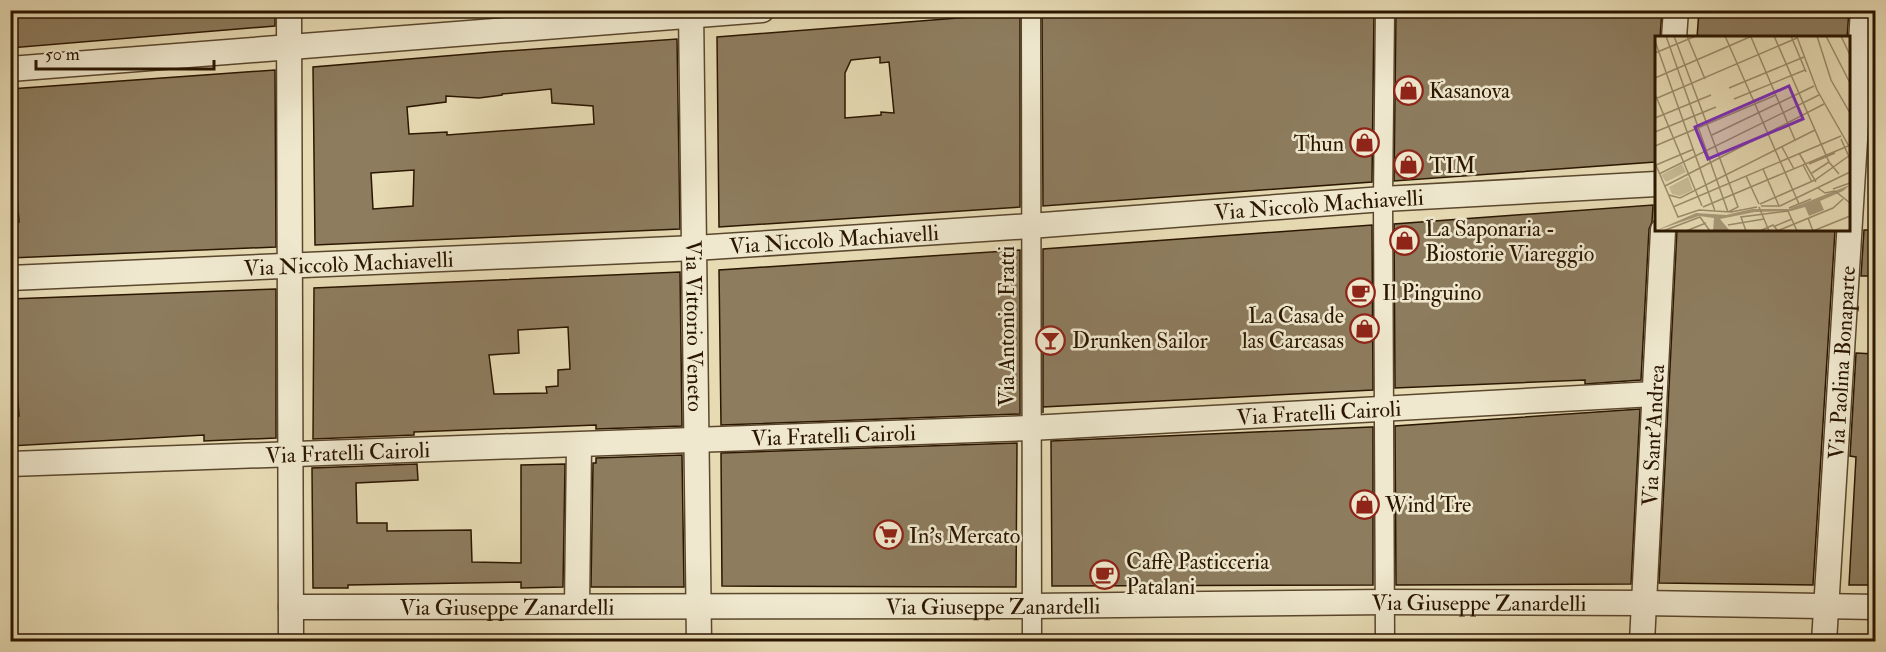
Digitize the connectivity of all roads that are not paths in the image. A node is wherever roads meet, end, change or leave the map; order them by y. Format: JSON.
{"nodes":[{"id":1,"x":289,"y":10,"type":"edge"},
{"id":2,"x":762,"y":10,"type":"edge"},
{"id":3,"x":1031,"y":10,"type":"edge"},
{"id":4,"x":1385,"y":10,"type":"edge"},
{"id":5,"x":1676,"y":10,"type":"edge"},
{"id":6,"x":1863,"y":10,"type":"edge"},
{"id":7,"x":691,"y":13,"type":"edge"},
{"id":8,"x":1674,"y":36,"type":"edge"},
{"id":9,"x":290,"y":48,"type":"junction"},
{"id":10,"x":10,"y":69,"type":"edge"},
{"id":11,"x":1859,"y":171,"type":"edge"},
{"id":12,"x":1655,"y":184,"type":"edge"},
{"id":13,"x":1383,"y":199,"type":"junction"},
{"id":14,"x":1030,"y":226,"type":"junction"},
{"id":15,"x":1663,"y":231,"type":"edge"},
{"id":16,"x":695,"y":248,"type":"junction"},
{"id":17,"x":291,"y":267,"type":"junction"},
{"id":18,"x":10,"y":278,"type":"edge"},
{"id":19,"x":1654,"y":394,"type":"junction"},
{"id":20,"x":1383,"y":409,"type":"junction"},
{"id":21,"x":1030,"y":428,"type":"junction"},
{"id":22,"x":697,"y":439,"type":"junction"},
{"id":23,"x":579,"y":445,"type":"junction"},
{"id":24,"x":291,"y":456,"type":"junction"},
{"id":25,"x":10,"y":464,"type":"edge"},
{"id":26,"x":1385,"y":602,"type":"junction"},
{"id":27,"x":1642,"y":603,"type":"junction"},
{"id":28,"x":576,"y":606,"type":"junction"},
{"id":29,"x":1032,"y":606,"type":"junction"},
{"id":30,"x":1826,"y":606,"type":"junction"},
{"id":31,"x":291,"y":607,"type":"junction"},
{"id":32,"x":699,"y":607,"type":"junction"},
{"id":33,"x":1875,"y":608,"type":"edge"},
{"id":34,"x":291,"y":642,"type":"edge"},
{"id":35,"x":699,"y":642,"type":"edge"},
{"id":36,"x":1032,"y":642,"type":"edge"},
{"id":37,"x":1385,"y":642,"type":"edge"},
{"id":38,"x":1642,"y":642,"type":"edge"},
{"id":39,"x":1824,"y":642,"type":"edge"}],
"edges":[{"from":1,"to":9,"type":"street"},
{"from":2,"to":7,"type":"street"},
{"from":3,"to":14,"type":"street","name":"Via Antonio Fratti"},
{"from":4,"to":13,"type":"street"},
{"from":5,"to":8,"type":"street"},
{"from":6,"to":11,"type":"street","name":"Via Paolina Bonaparte"},
{"from":7,"to":9,"type":"street"},
{"from":7,"to":16,"type":"street","name":"Via Vittorio Veneto"},
{"from":9,"to":10,"type":"street"},
{"from":9,"to":17,"type":"street"},
{"from":11,"to":30,"type":"street","name":"Via Paolina Bonaparte"},
{"from":12,"to":13,"type":"street","name":"Via Niccolò Machiavelli"},
{"from":13,"to":14,"type":"street","name":"Via Niccolò Machiavelli"},
{"from":13,"to":20,"type":"street"},
{"from":14,"to":16,"type":"street","name":"Via Niccolò Machiavelli"},
{"from":14,"to":21,"type":"street","name":"Via Antonio Fratti"},
{"from":15,"to":19,"type":"street","name":"Via Sant'Andrea"},
{"from":16,"to":17,"type":"street","name":"Via Niccolò Machiavelli"},
{"from":16,"to":22,"type":"street","name":"Via Vittorio Veneto"},
{"from":17,"to":18,"type":"street","name":"Via Niccolò Machiavelli"},
{"from":17,"to":24,"type":"street"},
{"from":19,"to":20,"type":"street","name":"Via Fratelli Cairoli"},
{"from":19,"to":27,"type":"street","name":"Via Sant'Andrea"},
{"from":20,"to":21,"type":"street","name":"Via Fratelli Cairoli"},
{"from":20,"to":26,"type":"street"},
{"from":21,"to":22,"type":"street","name":"Via Fratelli Cairoli"},
{"from":21,"to":29,"type":"street","name":"Via Antonio Fratti"},
{"from":22,"to":23,"type":"street","name":"Via Fratelli Cairoli"},
{"from":22,"to":32,"type":"street","name":"Via Vittorio Veneto"},
{"from":23,"to":24,"type":"street","name":"Via Fratelli Cairoli"},
{"from":23,"to":28,"type":"street"},
{"from":24,"to":25,"type":"street","name":"Via Fratelli Cairoli"},
{"from":24,"to":31,"type":"street"},
{"from":26,"to":27,"type":"street","name":"Via Giuseppe Zanardelli"},
{"from":26,"to":29,"type":"street","name":"Via Giuseppe Zanardelli"},
{"from":26,"to":37,"type":"street"},
{"from":27,"to":30,"type":"street","name":"Via Giuseppe Zanardelli"},
{"from":27,"to":38,"type":"street","name":"Via Sant'Andrea"},
{"from":28,"to":31,"type":"street","name":"Via Giuseppe Zanardelli"},
{"from":28,"to":32,"type":"street","name":"Via Giuseppe Zanardelli"},
{"from":29,"to":32,"type":"street","name":"Via Giuseppe Zanardelli"},
{"from":29,"to":36,"type":"street","name":"Via Antonio Fratti"},
{"from":30,"to":33,"type":"street","name":"Via Giuseppe Zanardelli"},
{"from":30,"to":39,"type":"street","name":"Via Paolina Bonaparte"},
{"from":31,"to":34,"type":"street"},
{"from":32,"to":35,"type":"street","name":"Via Vittorio Veneto"}]}
